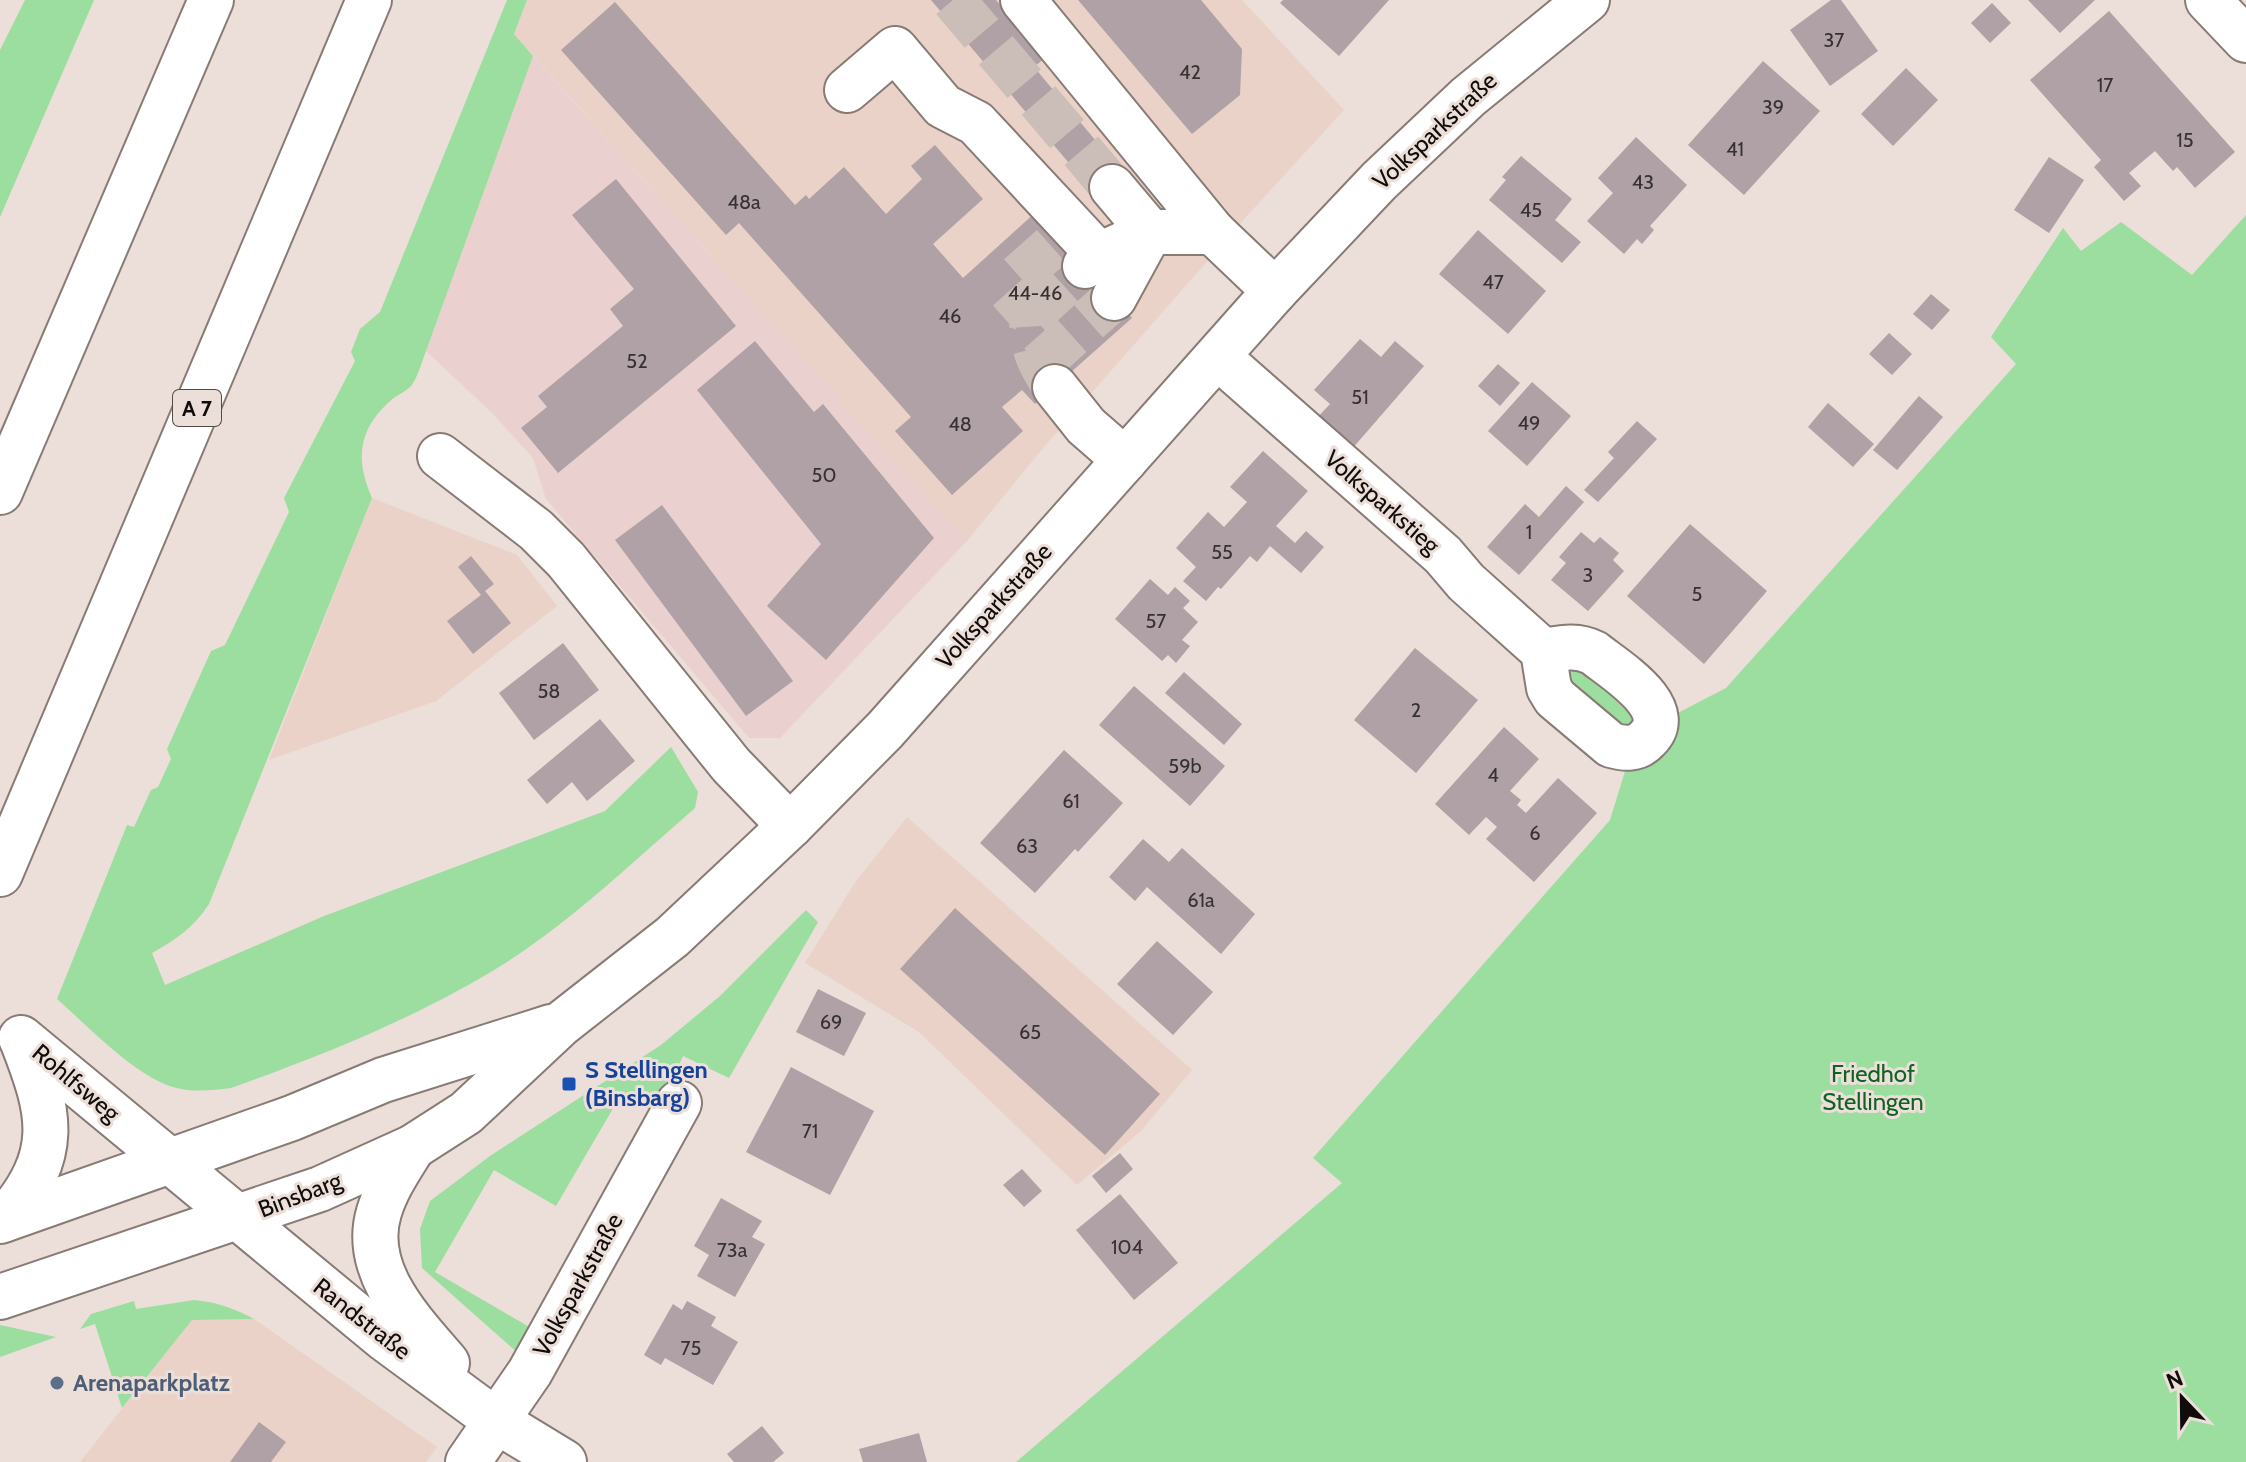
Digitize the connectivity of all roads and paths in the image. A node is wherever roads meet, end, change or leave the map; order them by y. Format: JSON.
{"nodes":[{"id":1,"x":211,"y":0,"type":"edge"},
{"id":2,"x":369,"y":0,"type":"edge"},
{"id":3,"x":1023,"y":0,"type":"edge"},
{"id":4,"x":1621,"y":0,"type":"edge"},
{"id":5,"x":2208,"y":0,"type":"edge"},
{"id":6,"x":1574,"y":12,"type":"edge"},
{"id":7,"x":2246,"y":40,"type":"edge"},
{"id":8,"x":847,"y":90,"type":"dead end"},
{"id":9,"x":1112,"y":187,"type":"tunnel mouth"},
{"id":10,"x":1150,"y":232,"type":"junction"},
{"id":11,"x":1213,"y":232,"type":"junction"},
{"id":12,"x":1275,"y":291,"type":"junction"},
{"id":13,"x":1114,"y":298,"type":"tunnel mouth"},
{"id":14,"x":1218,"y":357,"type":"junction"},
{"id":15,"x":1055,"y":387,"type":"tunnel mouth"},
{"id":16,"x":440,"y":456,"type":"dead end"},
{"id":17,"x":1125,"y":460,"type":"junction"},
{"id":18,"x":0,"y":492,"type":"edge"},
{"id":19,"x":1543,"y":651,"type":"dead end"},
{"id":20,"x":790,"y":826,"type":"junction"},
{"id":21,"x":0,"y":874,"type":"edge"},
{"id":22,"x":561,"y":1024,"type":"junction"},
{"id":23,"x":679,"y":1103,"type":"dead end"},
{"id":24,"x":413,"y":1147,"type":"junction"},
{"id":25,"x":171,"y":1162,"type":"junction"},
{"id":26,"x":239,"y":1219,"type":"junction"},
{"id":27,"x":3,"y":1220,"type":"edge"},
{"id":28,"x":0,"y":1297,"type":"edge"},
{"id":29,"x":495,"y":1420,"type":"junction"},
{"id":30,"x":468,"y":1462,"type":"edge"},
{"id":31,"x":564,"y":1462,"type":"edge"}],
"edges":[{"from":1,"to":18,"type":"main road"},
{"from":2,"to":21,"type":"main road","number":"A 7"},
{"from":3,"to":11,"type":"main road"},
{"from":4,"to":6,"type":"main road","name":"Volksparkstraße"},
{"from":5,"to":7,"type":"main road"},
{"from":6,"to":12,"type":"main road","name":"Volksparkstraße"},
{"from":8,"to":10,"type":"main road"},
{"from":9,"to":10,"type":"main road"},
{"from":10,"to":11,"type":"main road"},
{"from":10,"to":13,"type":"main road"},
{"from":11,"to":12,"type":"main road"},
{"from":12,"to":14,"type":"main road","name":"Volksparkstraße"},
{"from":14,"to":17,"type":"main road","name":"Volksparkstraße"},
{"from":14,"to":19,"type":"main road","name":"Volksparkstieg"},
{"from":15,"to":17,"type":"main road"},
{"from":16,"to":20,"type":"main road"},
{"from":17,"to":20,"type":"main road","name":"Volksparkstraße"},
{"from":20,"to":22,"type":"main road","name":"Binsbarg"},
{"from":22,"to":24,"type":"main road","name":"Binsbarg"},
{"from":22,"to":25,"type":"main road","name":"Binsbarg"},
{"from":23,"to":29,"type":"main road","name":"Volksparkstraße"},
{"from":24,"to":26,"type":"main road","name":"Binsbarg"},
{"from":24,"to":29,"type":"main road"},
{"from":25,"to":26,"type":"main road","name":"Randstraße"},
{"from":25,"to":27,"type":"main road","name":"Binsbarg"},
{"from":25,"to":27,"type":"main road","name":"Rohlfsweg"},
{"from":26,"to":28,"type":"main road","name":"Binsbarg"},
{"from":26,"to":29,"type":"main road","name":"Randstraße"},
{"from":29,"to":30,"type":"main road","name":"Volksparkstraße"},
{"from":29,"to":31,"type":"main road","name":"Randstraße"}]}
